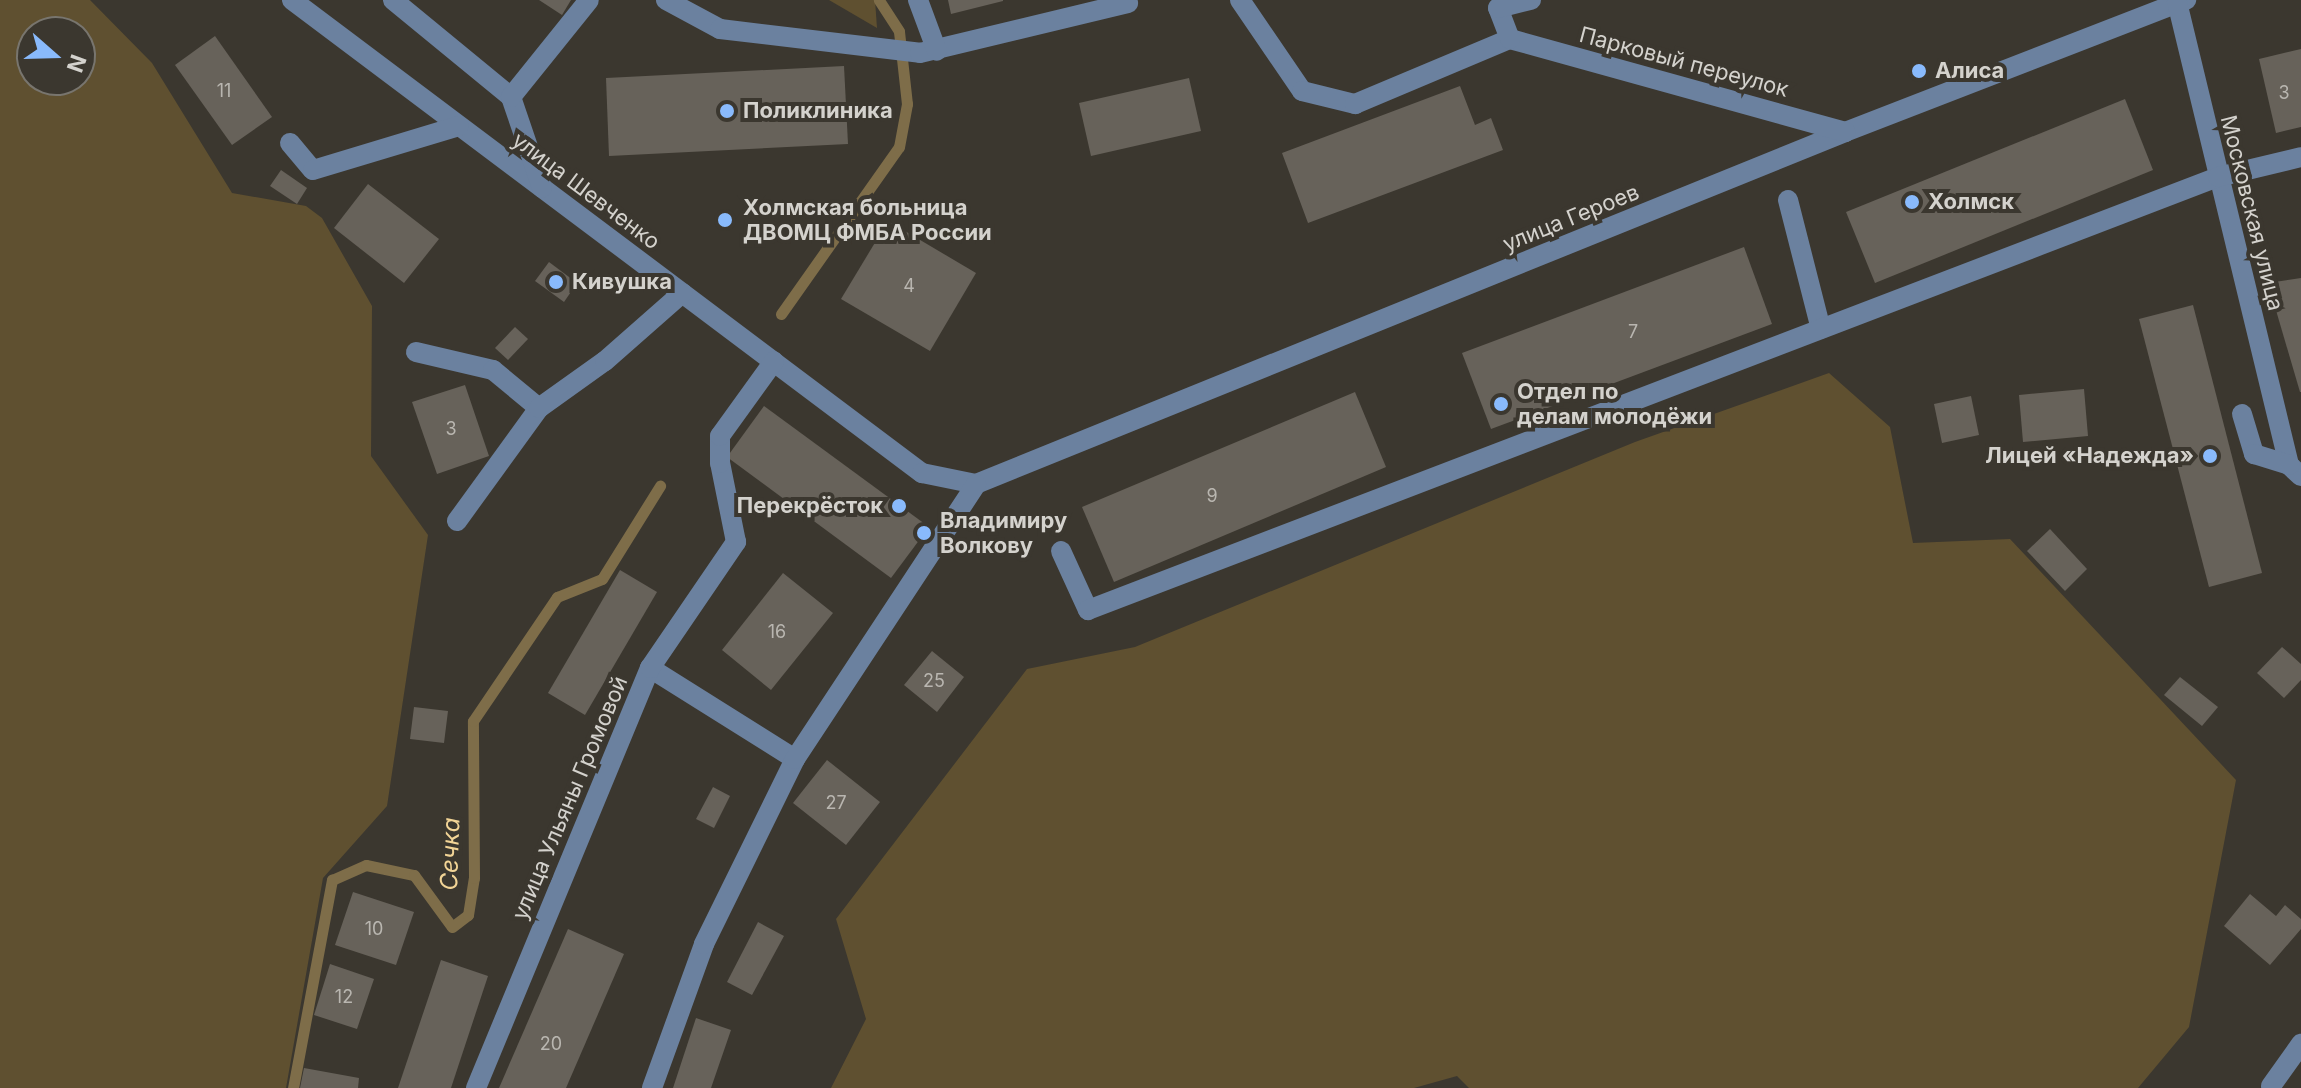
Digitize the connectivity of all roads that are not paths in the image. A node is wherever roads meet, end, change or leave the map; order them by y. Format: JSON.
{"nodes":[{"id":1,"x":292,"y":0,"type":"edge"},
{"id":2,"x":393,"y":0,"type":"edge"},
{"id":3,"x":589,"y":0,"type":"edge"},
{"id":4,"x":666,"y":0,"type":"edge"},
{"id":5,"x":918,"y":0,"type":"edge"},
{"id":6,"x":1240,"y":0,"type":"edge"},
{"id":7,"x":1531,"y":0,"type":"edge"},
{"id":8,"x":2182,"y":1,"type":"edge"},
{"id":9,"x":1128,"y":3,"type":"dead end"},
{"id":10,"x":1510,"y":39,"type":"junction"},
{"id":11,"x":928,"y":52,"type":"junction"},
{"id":12,"x":511,"y":97,"type":"junction"},
{"id":13,"x":459,"y":126,"type":"junction"},
{"id":14,"x":1845,"y":132,"type":"junction"},
{"id":15,"x":290,"y":143,"type":"dead end"},
{"id":16,"x":2301,"y":157,"type":"edge"},
{"id":17,"x":2218,"y":177,"type":"junction"},
{"id":18,"x":542,"y":188,"type":"junction"},
{"id":19,"x":1788,"y":200,"type":"dead end"},
{"id":20,"x":682,"y":293,"type":"junction"},
{"id":21,"x":1821,"y":329,"type":"junction"},
{"id":22,"x":416,"y":352,"type":"dead end"},
{"id":23,"x":774,"y":361,"type":"junction"},
{"id":24,"x":539,"y":408,"type":"junction"},
{"id":25,"x":2242,"y":414,"type":"dead end"},
{"id":26,"x":2295,"y":471,"type":"edge"},
{"id":27,"x":976,"y":484,"type":"junction"},
{"id":28,"x":457,"y":521,"type":"dead end"},
{"id":29,"x":1061,"y":551,"type":"dead end"},
{"id":30,"x":650,"y":668,"type":"junction"},
{"id":31,"x":795,"y":759,"type":"junction"},
{"id":32,"x":2301,"y":1044,"type":"edge"},
{"id":33,"x":2271,"y":1086,"type":"edge"},
{"id":34,"x":476,"y":1088,"type":"edge"},
{"id":35,"x":652,"y":1088,"type":"edge"}],
"edges":[{"from":1,"to":13,"type":"street","name":"улица Шевченко"},
{"from":2,"to":12,"type":"street"},
{"from":3,"to":12,"type":"street"},
{"from":4,"to":11,"type":"street"},
{"from":5,"to":11,"type":"street"},
{"from":6,"to":10,"type":"street"},
{"from":7,"to":10,"type":"street"},
{"from":8,"to":14,"type":"street","name":"улица Героев"},
{"from":8,"to":17,"type":"street","name":"Московская улица"},
{"from":9,"to":11,"type":"street"},
{"from":10,"to":14,"type":"street","name":"Парковый переулок"},
{"from":12,"to":18,"type":"street"},
{"from":13,"to":15,"type":"street"},
{"from":13,"to":18,"type":"street","name":"улица Шевченко"},
{"from":14,"to":27,"type":"street","name":"улица Героев"},
{"from":16,"to":17,"type":"street"},
{"from":17,"to":21,"type":"street"},
{"from":17,"to":26,"type":"street","name":"Московская улица"},
{"from":18,"to":20,"type":"street","name":"улица Шевченко"},
{"from":19,"to":21,"type":"street"},
{"from":20,"to":23,"type":"street","name":"улица Шевченко"},
{"from":20,"to":24,"type":"street"},
{"from":21,"to":29,"type":"street"},
{"from":22,"to":24,"type":"street"},
{"from":23,"to":27,"type":"street","name":"улица Шевченко"},
{"from":23,"to":30,"type":"street","name":"улица Ульяны Громовой"},
{"from":24,"to":28,"type":"street"},
{"from":25,"to":26,"type":"street"},
{"from":27,"to":31,"type":"street"},
{"from":30,"to":31,"type":"street"},
{"from":30,"to":34,"type":"street","name":"улица Ульяны Громовой"},
{"from":31,"to":35,"type":"street"},
{"from":32,"to":33,"type":"street"}]}
